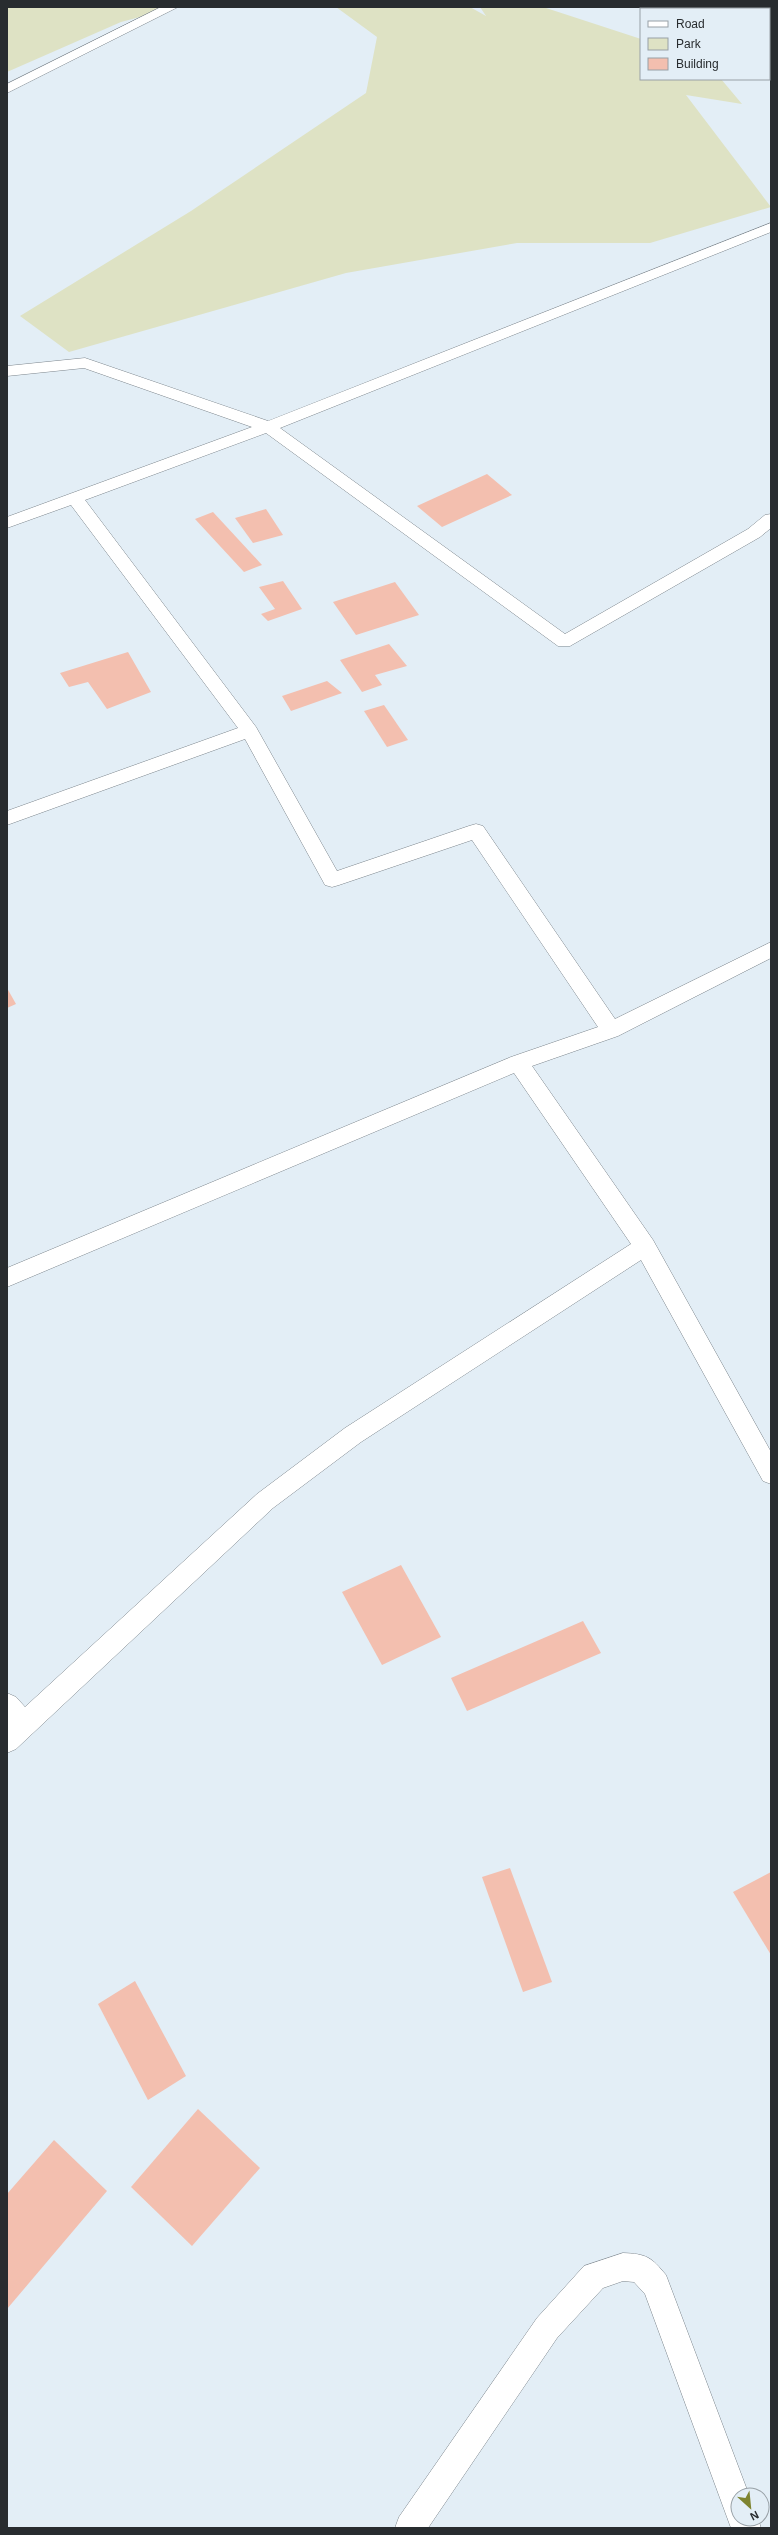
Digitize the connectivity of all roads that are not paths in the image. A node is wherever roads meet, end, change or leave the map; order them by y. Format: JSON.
{"nodes":[{"id":1,"x":171,"y":7,"type":"edge"},
{"id":2,"x":7,"y":89,"type":"edge"},
{"id":3,"x":771,"y":227,"type":"edge"},
{"id":4,"x":7,"y":371,"type":"edge"},
{"id":5,"x":268,"y":427,"type":"junction"},
{"id":6,"x":75,"y":499,"type":"junction"},
{"id":7,"x":771,"y":519,"type":"edge"},
{"id":8,"x":7,"y":523,"type":"edge"},
{"id":9,"x":250,"y":731,"type":"junction"},
{"id":10,"x":7,"y":818,"type":"edge"},
{"id":11,"x":771,"y":949,"type":"edge"},
{"id":12,"x":611,"y":1030,"type":"junction"},
{"id":13,"x":518,"y":1063,"type":"junction"},
{"id":14,"x":645,"y":1246,"type":"junction"},
{"id":15,"x":7,"y":1278,"type":"edge"},
{"id":16,"x":771,"y":1474,"type":"edge"},
{"id":17,"x":7,"y":1705,"type":"edge"},
{"id":18,"x":24,"y":1724,"type":"junction"},
{"id":19,"x":7,"y":1741,"type":"edge"},
{"id":20,"x":731,"y":2487,"type":"edge"},
{"id":21,"x":410,"y":2528,"type":"edge"}],
"edges":[{"from":1,"to":2,"type":"street"},
{"from":3,"to":5,"type":"street"},
{"from":4,"to":5,"type":"street"},
{"from":5,"to":6,"type":"street"},
{"from":5,"to":7,"type":"street"},
{"from":6,"to":8,"type":"street"},
{"from":6,"to":9,"type":"street"},
{"from":9,"to":10,"type":"street"},
{"from":9,"to":12,"type":"street"},
{"from":11,"to":12,"type":"street"},
{"from":12,"to":13,"type":"street"},
{"from":13,"to":14,"type":"street"},
{"from":13,"to":15,"type":"street"},
{"from":14,"to":16,"type":"street"},
{"from":14,"to":18,"type":"street"},
{"from":17,"to":18,"type":"street"},
{"from":18,"to":19,"type":"street"},
{"from":20,"to":21,"type":"street"}]}
